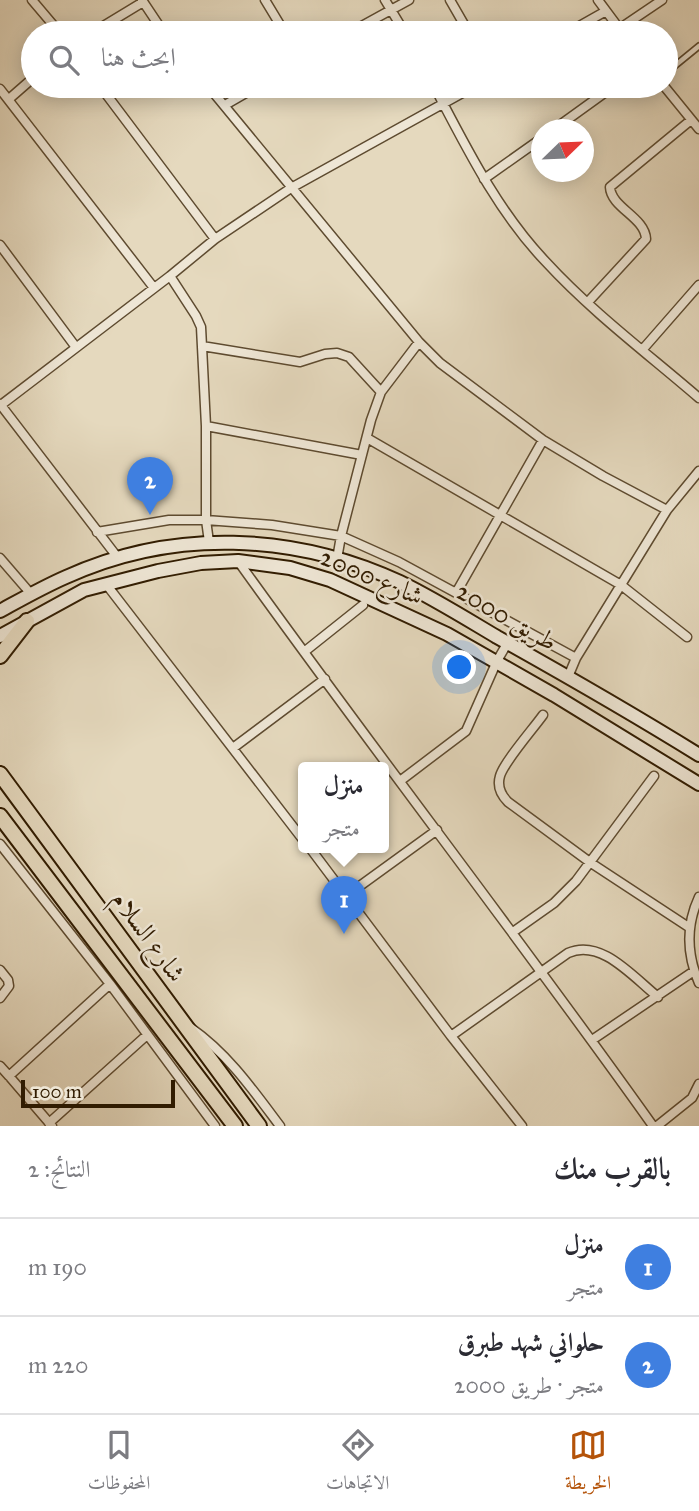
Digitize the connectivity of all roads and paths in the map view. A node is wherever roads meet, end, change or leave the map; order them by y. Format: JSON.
{"nodes":[{"id":1,"x":32,"y":0,"type":"edge"},
{"id":2,"x":265,"y":0,"type":"edge"},
{"id":3,"x":385,"y":0,"type":"edge"},
{"id":4,"x":409,"y":0,"type":"edge"},
{"id":5,"x":450,"y":0,"type":"edge"},
{"id":6,"x":598,"y":0,"type":"edge"},
{"id":7,"x":662,"y":0,"type":"edge"},
{"id":8,"x":143,"y":1,"type":"edge"},
{"id":9,"x":391,"y":9,"type":"junction"},
{"id":10,"x":606,"y":11,"type":"junction"},
{"id":11,"x":50,"y":21,"type":"edge"},
{"id":12,"x":111,"y":21,"type":"edge"},
{"id":13,"x":156,"y":21,"type":"edge"},
{"id":14,"x":278,"y":21,"type":"edge"},
{"id":15,"x":370,"y":21,"type":"edge"},
{"id":16,"x":398,"y":21,"type":"edge"},
{"id":17,"x":462,"y":21,"type":"edge"},
{"id":18,"x":588,"y":21,"type":"edge"},
{"id":19,"x":614,"y":21,"type":"edge"},
{"id":20,"x":634,"y":21,"type":"edge"},
{"id":21,"x":699,"y":46,"type":"edge"},
{"id":22,"x":678,"y":63,"type":"edge"},
{"id":23,"x":21,"y":88,"type":"edge"},
{"id":24,"x":0,"y":89,"type":"edge"},
{"id":25,"x":109,"y":98,"type":"edge"},
{"id":26,"x":219,"y":98,"type":"edge"},
{"id":27,"x":237,"y":98,"type":"edge"},
{"id":28,"x":440,"y":98,"type":"edge"},
{"id":29,"x":454,"y":98,"type":"edge"},
{"id":30,"x":597,"y":98,"type":"edge"},
{"id":31,"x":674,"y":98,"type":"edge"},
{"id":32,"x":9,"y":99,"type":"junction"},
{"id":33,"x":443,"y":104,"type":"junction"},
{"id":34,"x":225,"y":105,"type":"junction"},
{"id":35,"x":568,"y":119,"type":"edge"},
{"id":36,"x":691,"y":120,"type":"junction"},
{"id":37,"x":699,"y":128,"type":"edge"},
{"id":38,"x":531,"y":145,"type":"edge"},
{"id":39,"x":484,"y":179,"type":"junction"},
{"id":40,"x":291,"y":188,"type":"junction"},
{"id":41,"x":215,"y":239,"type":"junction"},
{"id":42,"x":0,"y":244,"type":"edge"},
{"id":43,"x":170,"y":276,"type":"junction"},
{"id":44,"x":699,"y":285,"type":"edge"},
{"id":45,"x":155,"y":288,"type":"junction"},
{"id":46,"x":587,"y":302,"type":"junction"},
{"id":47,"x":419,"y":342,"type":"junction"},
{"id":48,"x":75,"y":346,"type":"junction"},
{"id":49,"x":202,"y":346,"type":"junction"},
{"id":50,"x":642,"y":349,"type":"junction"},
{"id":51,"x":381,"y":392,"type":"junction"},
{"id":52,"x":699,"y":398,"type":"edge"},
{"id":53,"x":0,"y":405,"type":"edge"},
{"id":54,"x":206,"y":426,"type":"junction"},
{"id":55,"x":367,"y":438,"type":"junction"},
{"id":56,"x":543,"y":440,"type":"junction"},
{"id":57,"x":362,"y":455,"type":"junction"},
{"id":58,"x":699,"y":471,"type":"edge"},
{"id":59,"x":667,"y":510,"type":"junction"},
{"id":60,"x":502,"y":514,"type":"junction"},
{"id":61,"x":206,"y":520,"type":"junction"},
{"id":62,"x":97,"y":532,"type":"junction"},
{"id":63,"x":341,"y":536,"type":"junction"},
{"id":64,"x":209,"y":542,"type":"junction"},
{"id":65,"x":0,"y":558,"type":"edge"},
{"id":66,"x":118,"y":558,"type":"junction"},
{"id":67,"x":337,"y":559,"type":"junction"},
{"id":68,"x":238,"y":561,"type":"junction"},
{"id":69,"x":106,"y":584,"type":"junction"},
{"id":70,"x":621,"y":585,"type":"junction"},
{"id":71,"x":456,"y":593,"type":"junction"},
{"id":72,"x":31,"y":594,"type":"junction"},
{"id":73,"x":363,"y":605,"type":"dead end"},
{"id":74,"x":0,"y":611,"type":"edge"},
{"id":75,"x":27,"y":621,"type":"junction"},
{"id":76,"x":0,"y":636,"type":"edge"},
{"id":77,"x":687,"y":637,"type":"dead end"},
{"id":78,"x":508,"y":642,"type":"junction"},
{"id":79,"x":303,"y":652,"type":"junction"},
{"id":80,"x":0,"y":656,"type":"edge"},
{"id":81,"x":576,"y":658,"type":"junction"},
{"id":82,"x":497,"y":661,"type":"junction"},
{"id":83,"x":568,"y":677,"type":"junction"},
{"id":84,"x":325,"y":679,"type":"junction"},
{"id":85,"x":543,"y":715,"type":"dead end"},
{"id":86,"x":233,"y":748,"type":"junction"},
{"id":87,"x":699,"y":755,"type":"edge"},
{"id":88,"x":387,"y":762,"type":"edge"},
{"id":89,"x":0,"y":764,"type":"edge"},
{"id":90,"x":389,"y":765,"type":"edge"},
{"id":91,"x":0,"y":774,"type":"edge"},
{"id":92,"x":653,"y":776,"type":"dead end"},
{"id":93,"x":400,"y":780,"type":"junction"},
{"id":94,"x":699,"y":784,"type":"edge"},
{"id":95,"x":12,"y":791,"type":"junction"},
{"id":96,"x":0,"y":816,"type":"edge"},
{"id":97,"x":437,"y":830,"type":"junction"},
{"id":98,"x":298,"y":833,"type":"edge"},
{"id":99,"x":0,"y":844,"type":"edge"},
{"id":100,"x":314,"y":853,"type":"edge"},
{"id":101,"x":591,"y":863,"type":"junction"},
{"id":102,"x":346,"y":896,"type":"junction"},
{"id":103,"x":699,"y":897,"type":"edge"},
{"id":104,"x":690,"y":928,"type":"junction"},
{"id":105,"x":513,"y":932,"type":"junction"},
{"id":106,"x":0,"y":971,"type":"edge"},
{"id":107,"x":542,"y":971,"type":"junction"},
{"id":108,"x":694,"y":971,"type":"junction"},
{"id":109,"x":110,"y":984,"type":"junction"},
{"id":110,"x":699,"y":984,"type":"edge"},
{"id":111,"x":658,"y":997,"type":"junction"},
{"id":112,"x":0,"y":998,"type":"edge"},
{"id":113,"x":181,"y":1020,"type":"junction"},
{"id":114,"x":147,"y":1035,"type":"junction"},
{"id":115,"x":451,"y":1036,"type":"junction"},
{"id":116,"x":592,"y":1040,"type":"junction"},
{"id":117,"x":0,"y":1066,"type":"edge"},
{"id":118,"x":9,"y":1076,"type":"junction"},
{"id":119,"x":699,"y":1084,"type":"edge"},
{"id":120,"x":50,"y":1124,"type":"edge"},
{"id":121,"x":215,"y":1126,"type":"edge"},
{"id":122,"x":235,"y":1126,"type":"edge"},
{"id":123,"x":260,"y":1126,"type":"edge"},
{"id":124,"x":280,"y":1126,"type":"edge"},
{"id":125,"x":522,"y":1126,"type":"edge"},
{"id":126,"x":655,"y":1126,"type":"edge"}],
"edges":[{"from":1,"to":11,"type":"street"},
{"from":2,"to":14,"type":"street"},
{"from":3,"to":9,"type":"street"},
{"from":4,"to":9,"type":"street"},
{"from":5,"to":17,"type":"street"},
{"from":6,"to":10,"type":"street"},
{"from":7,"to":20,"type":"street"},
{"from":8,"to":12,"type":"street"},
{"from":8,"to":13,"type":"street"},
{"from":9,"to":15,"type":"street"},
{"from":9,"to":16,"type":"street"},
{"from":10,"to":18,"type":"street"},
{"from":10,"to":19,"type":"street"},
{"from":21,"to":22,"type":"lane"},
{"from":23,"to":32,"type":"street"},
{"from":24,"to":32,"type":"street"},
{"from":25,"to":41,"type":"street"},
{"from":26,"to":34,"type":"street"},
{"from":27,"to":34,"type":"street"},
{"from":28,"to":33,"type":"street"},
{"from":29,"to":33,"type":"street"},
{"from":30,"to":35,"type":"street"},
{"from":31,"to":36,"type":"street"},
{"from":32,"to":45,"type":"street"},
{"from":33,"to":39,"type":"street"},
{"from":33,"to":40,"type":"street"},
{"from":34,"to":40,"type":"street"},
{"from":36,"to":37,"type":"street"},
{"from":36,"to":46,"type":"street"},
{"from":38,"to":39,"type":"street"},
{"from":39,"to":46,"type":"street"},
{"from":40,"to":41,"type":"street"},
{"from":40,"to":47,"type":"street"},
{"from":41,"to":43,"type":"street"},
{"from":42,"to":48,"type":"street"},
{"from":43,"to":45,"type":"street"},
{"from":43,"to":49,"type":"street"},
{"from":44,"to":50,"type":"street"},
{"from":45,"to":48,"type":"street"},
{"from":46,"to":50,"type":"street"},
{"from":47,"to":51,"type":"street"},
{"from":47,"to":56,"type":"street"},
{"from":48,"to":53,"type":"street"},
{"from":49,"to":51,"type":"street"},
{"from":49,"to":54,"type":"street"},
{"from":50,"to":52,"type":"street"},
{"from":51,"to":55,"type":"street"},
{"from":53,"to":62,"type":"street"},
{"from":54,"to":57,"type":"street"},
{"from":54,"to":61,"type":"street"},
{"from":55,"to":57,"type":"street"},
{"from":55,"to":60,"type":"street"},
{"from":56,"to":59,"type":"street"},
{"from":56,"to":60,"type":"street"},
{"from":57,"to":63,"type":"street"},
{"from":58,"to":59,"type":"street"},
{"from":59,"to":70,"type":"street"},
{"from":60,"to":70,"type":"street"},
{"from":60,"to":71,"type":"street"},
{"from":61,"to":62,"type":"street"},
{"from":61,"to":63,"type":"street"},
{"from":61,"to":64,"type":"street"},
{"from":62,"to":66,"type":"street"},
{"from":63,"to":67,"type":"street"},
{"from":63,"to":71,"type":"street"},
{"from":64,"to":66,"type":"street","name":"طريق 2000"},
{"from":64,"to":67,"type":"street","name":"طريق 2000"},
{"from":65,"to":72,"type":"street"},
{"from":66,"to":72,"type":"street","name":"طريق 2000"},
{"from":67,"to":78,"type":"street","name":"طريق 2000"},
{"from":68,"to":69,"type":"street","name":"شارع 2000"},
{"from":68,"to":79,"type":"street"},
{"from":68,"to":82,"type":"street","name":"شارع 2000"},
{"from":69,"to":75,"type":"street","name":"شارع 2000"},
{"from":69,"to":86,"type":"street"},
{"from":70,"to":77,"type":"street"},
{"from":70,"to":81,"type":"street"},
{"from":71,"to":81,"type":"street"},
{"from":72,"to":74,"type":"street","name":"طريق 2000"},
{"from":73,"to":79,"type":"street"},
{"from":75,"to":76,"type":"street","name":"شارع 2000"},
{"from":75,"to":80,"type":"highway"},
{"from":78,"to":82,"type":"street"},
{"from":78,"to":83,"type":"street","name":"طريق 2000"},
{"from":79,"to":84,"type":"street"},
{"from":81,"to":83,"type":"street"},
{"from":82,"to":93,"type":"street"},
{"from":82,"to":94,"type":"street","name":"شارع 2000"},
{"from":83,"to":87,"type":"street","name":"طريق 2000"},
{"from":84,"to":86,"type":"street"},
{"from":84,"to":88,"type":"street"},
{"from":85,"to":101,"type":"street"},
{"from":86,"to":98,"type":"street"},
{"from":89,"to":95,"type":"highway"},
{"from":90,"to":93,"type":"street"},
{"from":91,"to":95,"type":"highway","name":"شارع السلام"},
{"from":92,"to":101,"type":"street"},
{"from":93,"to":97,"type":"street"},
{"from":95,"to":113,"type":"highway","name":"شارع السلام"},
{"from":96,"to":122,"type":"highway","name":"شارع السلام"},
{"from":97,"to":102,"type":"street"},
{"from":97,"to":105,"type":"street"},
{"from":99,"to":109,"type":"street"},
{"from":100,"to":102,"type":"street"},
{"from":101,"to":104,"type":"street"},
{"from":101,"to":105,"type":"street"},
{"from":102,"to":115,"type":"street"},
{"from":103,"to":104,"type":"street"},
{"from":104,"to":108,"type":"street"},
{"from":105,"to":107,"type":"street"},
{"from":106,"to":112,"type":"street"},
{"from":107,"to":111,"type":"street"},
{"from":107,"to":115,"type":"street"},
{"from":107,"to":116,"type":"street"},
{"from":108,"to":110,"type":"street"},
{"from":108,"to":111,"type":"street"},
{"from":109,"to":114,"type":"street"},
{"from":109,"to":118,"type":"street"},
{"from":111,"to":116,"type":"street"},
{"from":113,"to":123,"type":"highway","name":"شارع السلام"},
{"from":113,"to":124,"type":"street"},
{"from":114,"to":120,"type":"street"},
{"from":114,"to":121,"type":"street"},
{"from":115,"to":125,"type":"street"},
{"from":116,"to":126,"type":"street"},
{"from":117,"to":118,"type":"street"},
{"from":118,"to":120,"type":"street"},
{"from":119,"to":126,"type":"street"}]}
